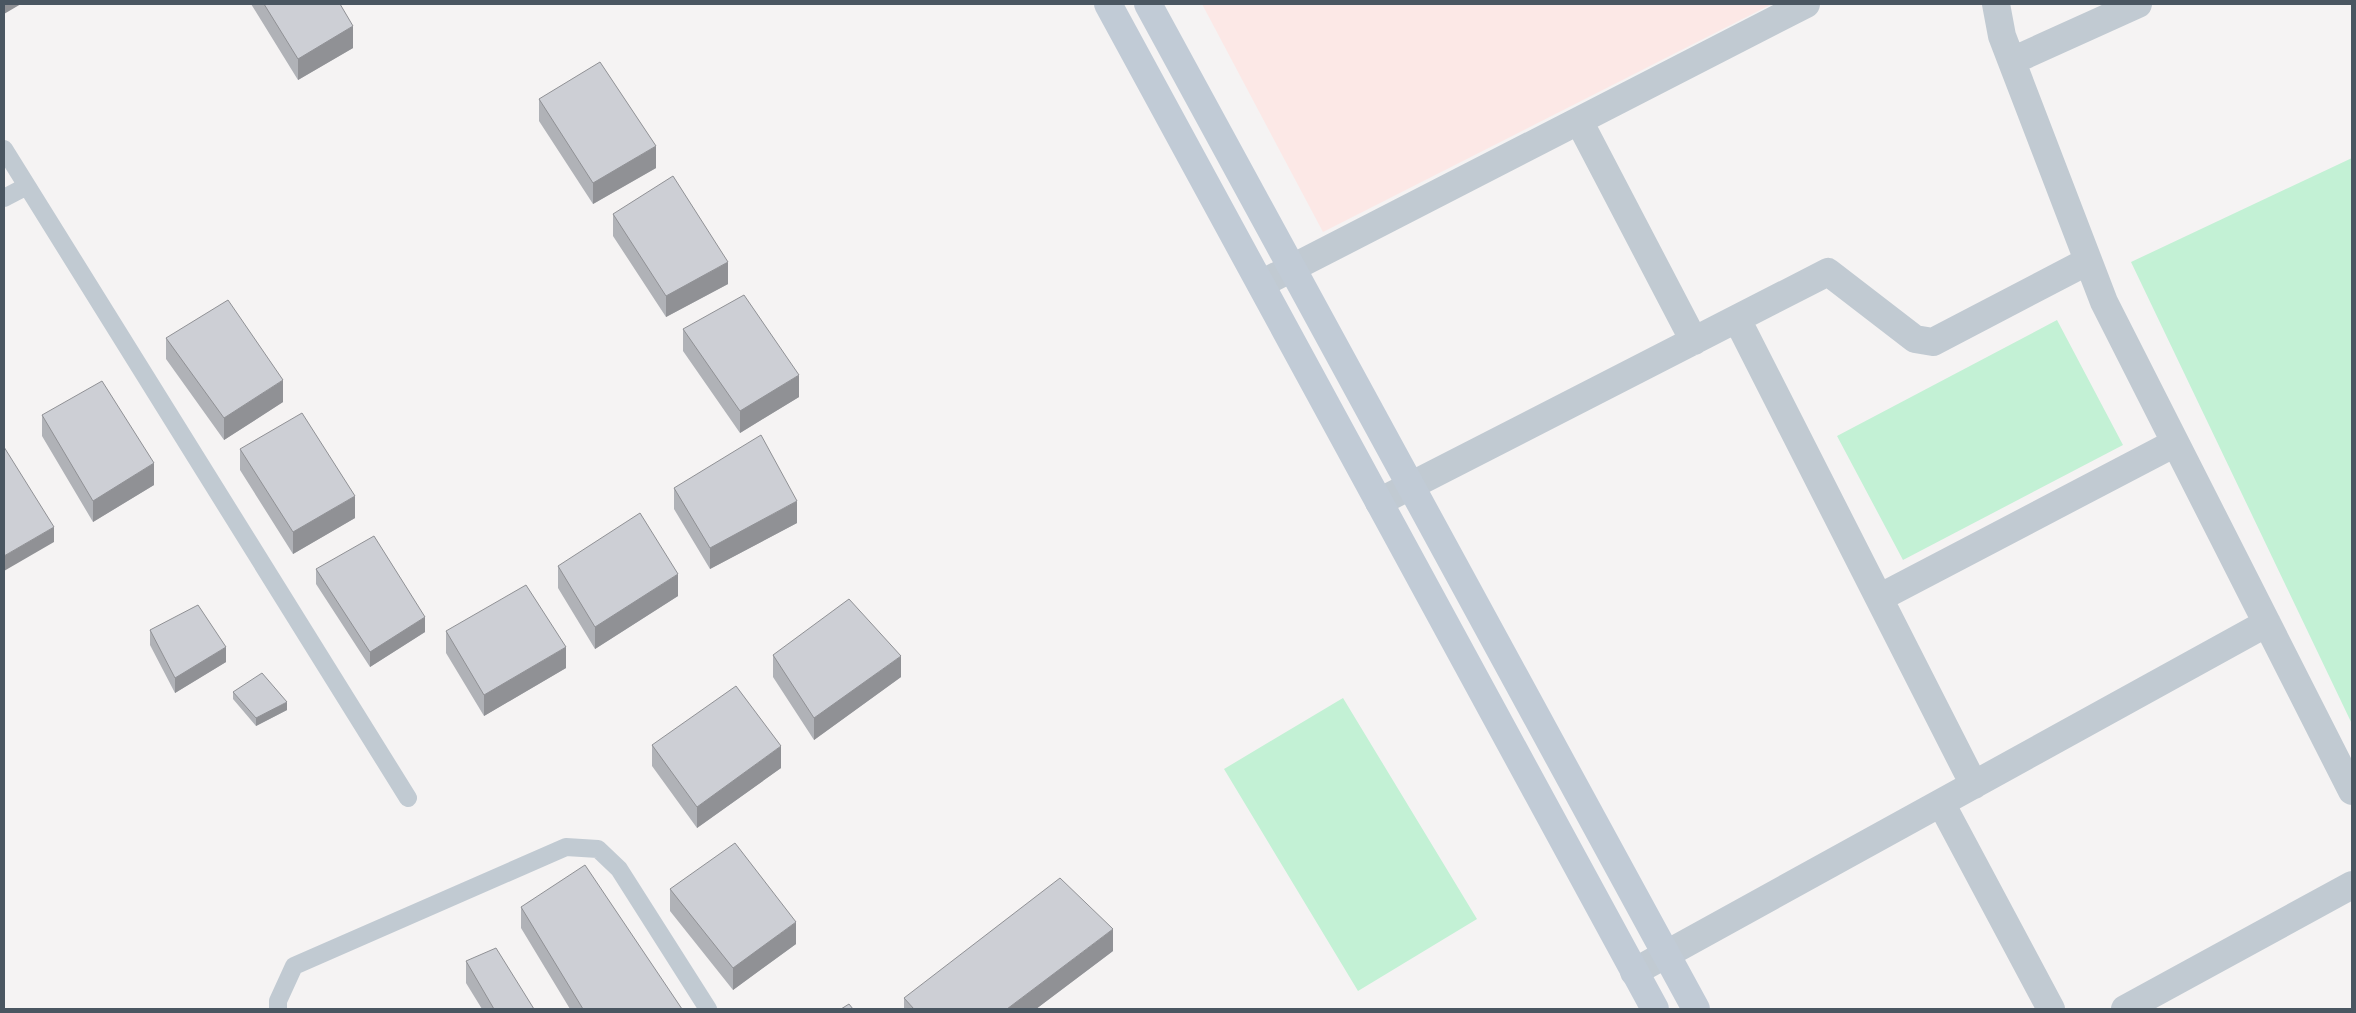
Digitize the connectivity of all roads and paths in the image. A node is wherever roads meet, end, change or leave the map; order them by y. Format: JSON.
{"nodes":[{"id":1,"x":1108,"y":4,"type":"edge"},
{"id":2,"x":1148,"y":4,"type":"edge"},
{"id":3,"x":1806,"y":4,"type":"edge"},
{"id":4,"x":1996,"y":4,"type":"edge"},
{"id":5,"x":2138,"y":4,"type":"edge"},
{"id":6,"x":2012,"y":61,"type":"junction"},
{"id":7,"x":1579,"y":121,"type":"junction"},
{"id":8,"x":4,"y":149,"type":"edge"},
{"id":9,"x":27,"y":186,"type":"junction"},
{"id":10,"x":4,"y":198,"type":"edge"},
{"id":11,"x":2088,"y":261,"type":"junction"},
{"id":12,"x":1292,"y":268,"type":"junction"},
{"id":13,"x":1260,"y":284,"type":"junction"},
{"id":14,"x":1736,"y":319,"type":"junction"},
{"id":15,"x":1694,"y":341,"type":"junction"},
{"id":16,"x":2176,"y":443,"type":"junction"},
{"id":17,"x":1410,"y":486,"type":"junction"},
{"id":18,"x":1379,"y":502,"type":"junction"},
{"id":19,"x":1879,"y":598,"type":"junction"},
{"id":20,"x":2267,"y":623,"type":"junction"},
{"id":21,"x":1974,"y":785,"type":"junction"},
{"id":22,"x":2352,"y":791,"type":"edge"},
{"id":23,"x":408,"y":798,"type":"dead end"},
{"id":24,"x":1941,"y":802,"type":"junction"},
{"id":25,"x":2352,"y":885,"type":"edge"},
{"id":26,"x":1666,"y":954,"type":"junction"},
{"id":27,"x":1634,"y":972,"type":"junction"},
{"id":28,"x":278,"y":1009,"type":"edge"},
{"id":29,"x":708,"y":1009,"type":"edge"},
{"id":30,"x":1655,"y":1009,"type":"edge"},
{"id":31,"x":1696,"y":1009,"type":"edge"},
{"id":32,"x":2051,"y":1009,"type":"edge"},
{"id":33,"x":2126,"y":1009,"type":"edge"}],
"edges":[{"from":1,"to":13,"type":"main road"},
{"from":2,"to":12,"type":"main road"},
{"from":3,"to":7,"type":"street"},
{"from":4,"to":6,"type":"street"},
{"from":5,"to":6,"type":"street"},
{"from":6,"to":11,"type":"street"},
{"from":7,"to":12,"type":"street"},
{"from":7,"to":15,"type":"street"},
{"from":8,"to":9,"type":"lane"},
{"from":9,"to":10,"type":"lane"},
{"from":9,"to":23,"type":"lane"},
{"from":11,"to":14,"type":"street"},
{"from":11,"to":16,"type":"street"},
{"from":12,"to":13,"type":"street"},
{"from":12,"to":17,"type":"main road"},
{"from":13,"to":18,"type":"main road"},
{"from":14,"to":15,"type":"street"},
{"from":14,"to":19,"type":"street"},
{"from":15,"to":17,"type":"street"},
{"from":16,"to":19,"type":"street"},
{"from":16,"to":20,"type":"street"},
{"from":17,"to":18,"type":"street"},
{"from":17,"to":26,"type":"main road"},
{"from":18,"to":27,"type":"main road"},
{"from":19,"to":21,"type":"street"},
{"from":20,"to":21,"type":"street"},
{"from":20,"to":22,"type":"street"},
{"from":21,"to":24,"type":"street"},
{"from":24,"to":26,"type":"street"},
{"from":24,"to":32,"type":"street"},
{"from":25,"to":33,"type":"street"},
{"from":26,"to":27,"type":"street"},
{"from":26,"to":31,"type":"main road"},
{"from":27,"to":30,"type":"main road"},
{"from":28,"to":29,"type":"lane"}]}
